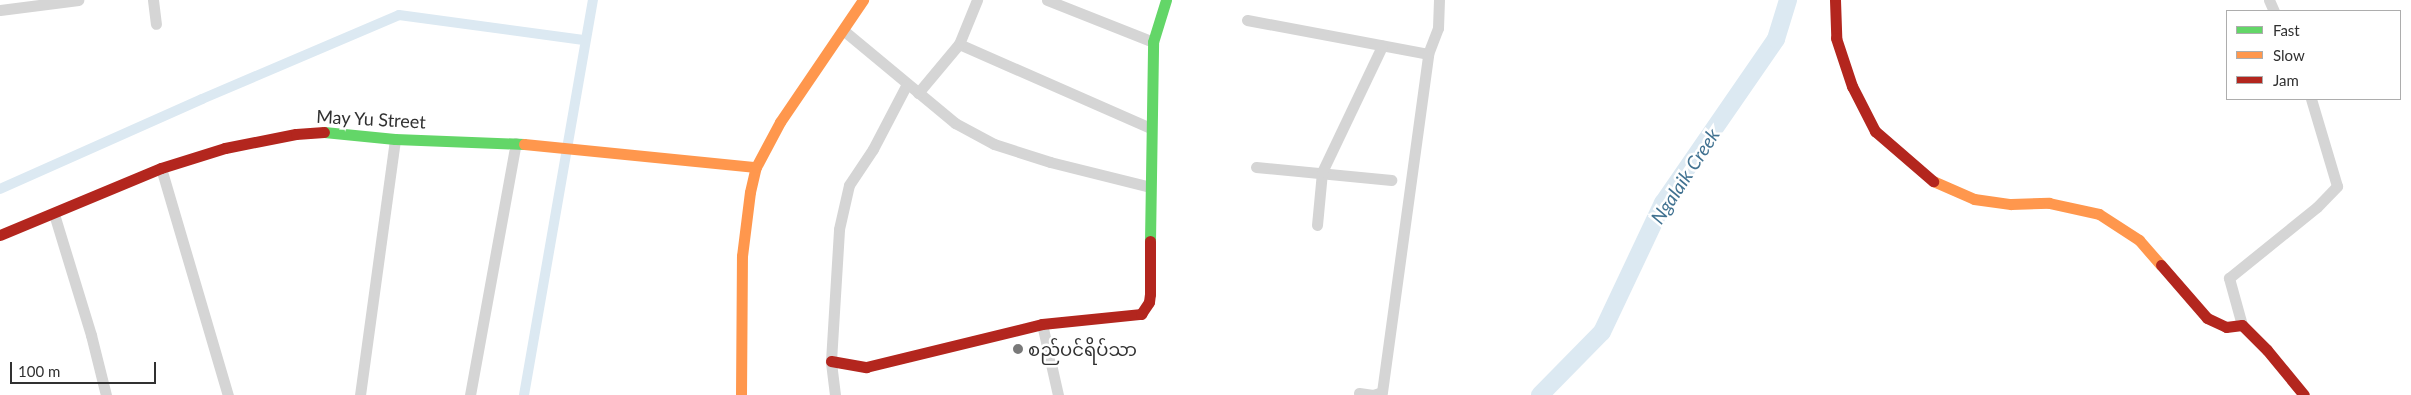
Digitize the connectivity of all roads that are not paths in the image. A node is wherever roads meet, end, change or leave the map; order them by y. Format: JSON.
{"nodes":[{"id":1,"x":70,"y":0,"type":"edge"},
{"id":2,"x":153,"y":0,"type":"edge"},
{"id":3,"x":863,"y":0,"type":"edge"},
{"id":4,"x":977,"y":0,"type":"edge"},
{"id":5,"x":1047,"y":0,"type":"edge"},
{"id":6,"x":1166,"y":0,"type":"edge"},
{"id":7,"x":1439,"y":0,"type":"edge"},
{"id":8,"x":1835,"y":0,"type":"edge"},
{"id":9,"x":0,"y":10,"type":"edge"},
{"id":10,"x":1247,"y":20,"type":"dead end"},
{"id":11,"x":156,"y":24,"type":"dead end"},
{"id":12,"x":843,"y":30,"type":"junction"},
{"id":13,"x":1153,"y":42,"type":"junction"},
{"id":14,"x":959,"y":44,"type":"junction"},
{"id":15,"x":1382,"y":46,"type":"junction"},
{"id":16,"x":1428,"y":54,"type":"junction"},
{"id":17,"x":907,"y":84,"type":"junction"},
{"id":18,"x":918,"y":93,"type":"junction"},
{"id":19,"x":2311,"y":100,"type":"edge"},
{"id":20,"x":1150,"y":128,"type":"junction"},
{"id":21,"x":395,"y":139,"type":"junction"},
{"id":22,"x":516,"y":143,"type":"junction"},
{"id":23,"x":1256,"y":166,"type":"dead end"},
{"id":24,"x":756,"y":167,"type":"junction"},
{"id":25,"x":161,"y":168,"type":"junction"},
{"id":26,"x":1322,"y":173,"type":"junction"},
{"id":27,"x":1391,"y":180,"type":"dead end"},
{"id":28,"x":1150,"y":187,"type":"junction"},
{"id":29,"x":54,"y":214,"type":"junction"},
{"id":30,"x":1317,"y":225,"type":"dead end"},
{"id":31,"x":0,"y":235,"type":"edge"},
{"id":32,"x":1042,"y":324,"type":"junction"},
{"id":33,"x":2242,"y":326,"type":"junction"},
{"id":34,"x":831,"y":361,"type":"junction"},
{"id":35,"x":1359,"y":393,"type":"dead end"},
{"id":36,"x":106,"y":395,"type":"edge"},
{"id":37,"x":228,"y":395,"type":"edge"},
{"id":38,"x":360,"y":395,"type":"edge"},
{"id":39,"x":470,"y":395,"type":"edge"},
{"id":40,"x":741,"y":395,"type":"edge"},
{"id":41,"x":835,"y":395,"type":"edge"},
{"id":42,"x":1058,"y":395,"type":"edge"},
{"id":43,"x":2304,"y":395,"type":"edge"}],
"edges":[{"from":1,"to":9,"type":"street"},
{"from":2,"to":11,"type":"street"},
{"from":3,"to":12,"type":"street"},
{"from":4,"to":14,"type":"street"},
{"from":5,"to":13,"type":"street"},
{"from":6,"to":13,"type":"street"},
{"from":7,"to":16,"type":"street"},
{"from":8,"to":33,"type":"street"},
{"from":10,"to":15,"type":"street"},
{"from":12,"to":17,"type":"street"},
{"from":12,"to":24,"type":"street"},
{"from":13,"to":20,"type":"street"},
{"from":14,"to":18,"type":"street"},
{"from":14,"to":20,"type":"street"},
{"from":15,"to":16,"type":"street"},
{"from":15,"to":26,"type":"street"},
{"from":16,"to":35,"type":"street"},
{"from":17,"to":18,"type":"street"},
{"from":17,"to":34,"type":"street"},
{"from":18,"to":28,"type":"street"},
{"from":19,"to":33,"type":"street"},
{"from":20,"to":28,"type":"street"},
{"from":21,"to":22,"type":"street","name":"May Yu Street"},
{"from":21,"to":25,"type":"street","name":"May Yu Street"},
{"from":21,"to":38,"type":"street"},
{"from":22,"to":24,"type":"street","name":"May Yu Street"},
{"from":22,"to":39,"type":"street"},
{"from":23,"to":26,"type":"street"},
{"from":24,"to":40,"type":"street"},
{"from":25,"to":29,"type":"street","name":"May Yu Street"},
{"from":25,"to":37,"type":"street"},
{"from":26,"to":27,"type":"street"},
{"from":26,"to":30,"type":"street"},
{"from":28,"to":32,"type":"street"},
{"from":29,"to":31,"type":"street","name":"May Yu Street"},
{"from":29,"to":36,"type":"street"},
{"from":32,"to":34,"type":"street"},
{"from":32,"to":42,"type":"street"},
{"from":33,"to":43,"type":"street"},
{"from":34,"to":41,"type":"street"}]}
